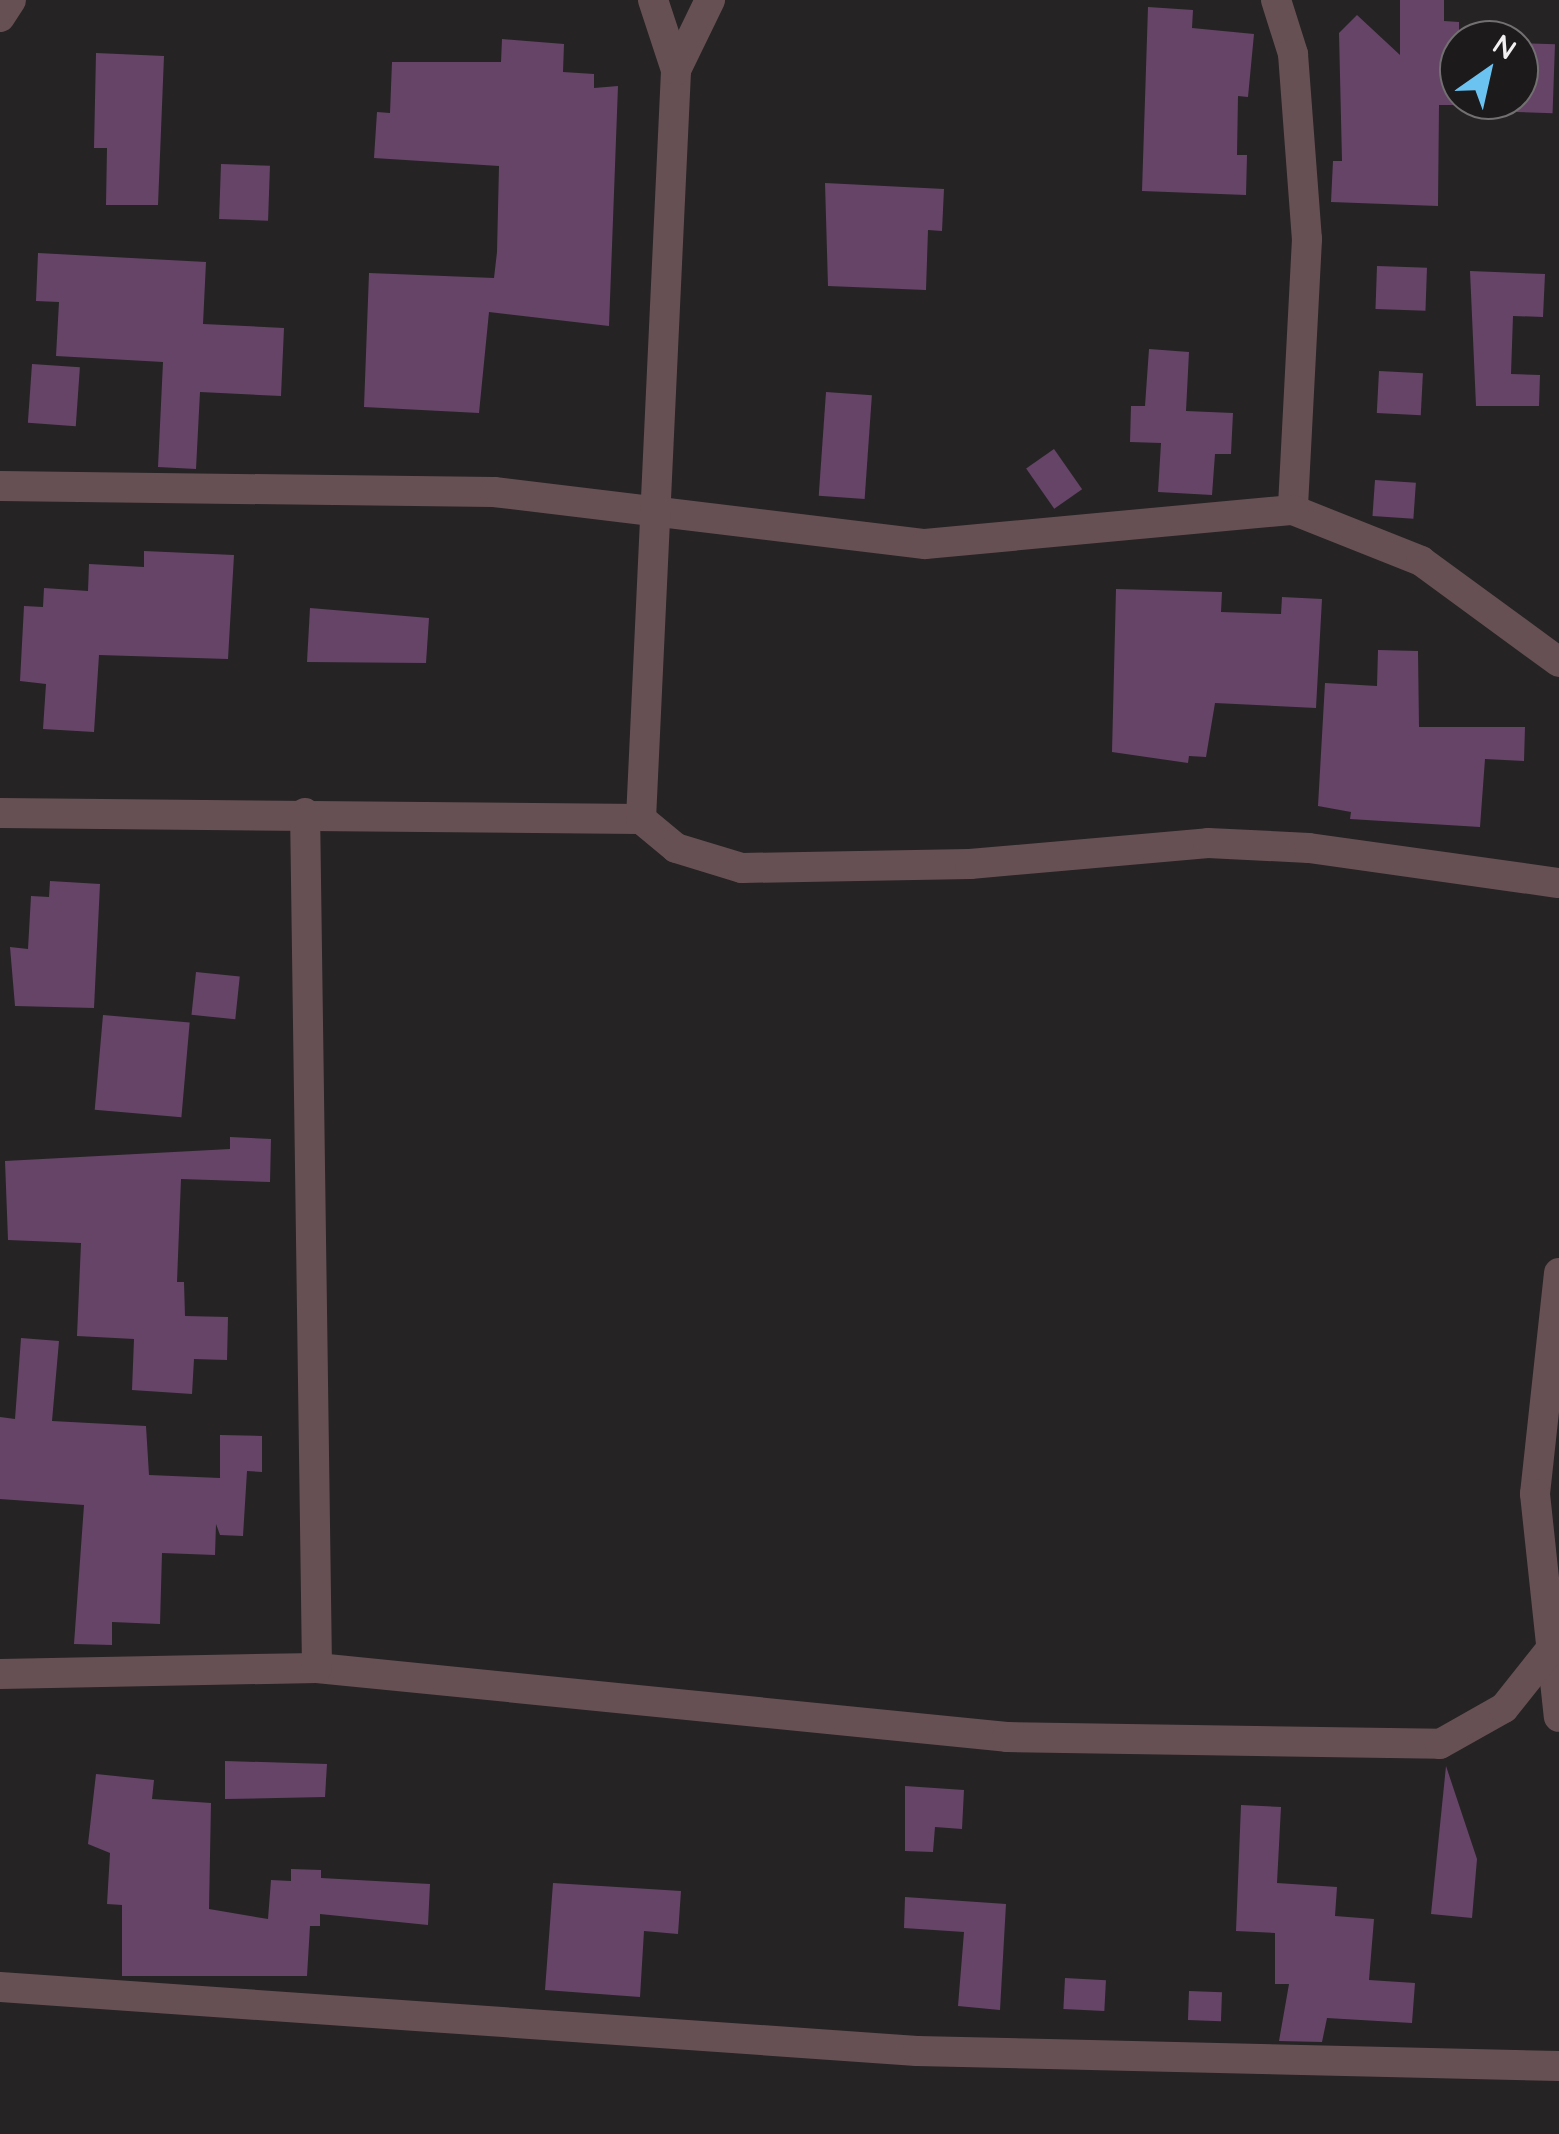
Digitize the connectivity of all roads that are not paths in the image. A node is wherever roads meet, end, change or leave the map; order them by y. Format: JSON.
{"nodes":[{"id":1,"x":11,"y":0,"type":"edge"},
{"id":2,"x":653,"y":0,"type":"edge"},
{"id":3,"x":710,"y":0,"type":"edge"},
{"id":4,"x":1276,"y":0,"type":"edge"},
{"id":5,"x":0,"y":16,"type":"edge"},
{"id":6,"x":676,"y":70,"type":"junction"},
{"id":7,"x":0,"y":486,"type":"edge"},
{"id":8,"x":1293,"y":510,"type":"junction"},
{"id":9,"x":656,"y":512,"type":"junction"},
{"id":10,"x":1559,"y":662,"type":"edge"},
{"id":11,"x":0,"y":812,"type":"edge"},
{"id":12,"x":305,"y":813,"type":"junction"},
{"id":13,"x":642,"y":819,"type":"junction"},
{"id":14,"x":1559,"y":883,"type":"edge"},
{"id":15,"x":1559,"y":1273,"type":"edge"},
{"id":16,"x":1552,"y":1370,"type":"edge"},
{"id":17,"x":1551,"y":1649,"type":"junction"},
{"id":18,"x":318,"y":1668,"type":"junction"},
{"id":19,"x":0,"y":1674,"type":"edge"},
{"id":20,"x":1559,"y":1717,"type":"edge"},
{"id":21,"x":0,"y":1988,"type":"edge"},
{"id":22,"x":1559,"y":2066,"type":"edge"}],
"edges":[{"from":1,"to":5,"type":"street"},
{"from":2,"to":6,"type":"street"},
{"from":3,"to":6,"type":"street"},
{"from":4,"to":8,"type":"street"},
{"from":6,"to":9,"type":"street"},
{"from":7,"to":9,"type":"street"},
{"from":8,"to":9,"type":"street"},
{"from":8,"to":10,"type":"street"},
{"from":9,"to":13,"type":"street"},
{"from":11,"to":12,"type":"street"},
{"from":12,"to":13,"type":"street"},
{"from":12,"to":18,"type":"street"},
{"from":13,"to":14,"type":"street"},
{"from":15,"to":16,"type":"street"},
{"from":16,"to":17,"type":"street"},
{"from":17,"to":18,"type":"street"},
{"from":17,"to":20,"type":"street"},
{"from":18,"to":19,"type":"street"},
{"from":21,"to":22,"type":"street"}]}
